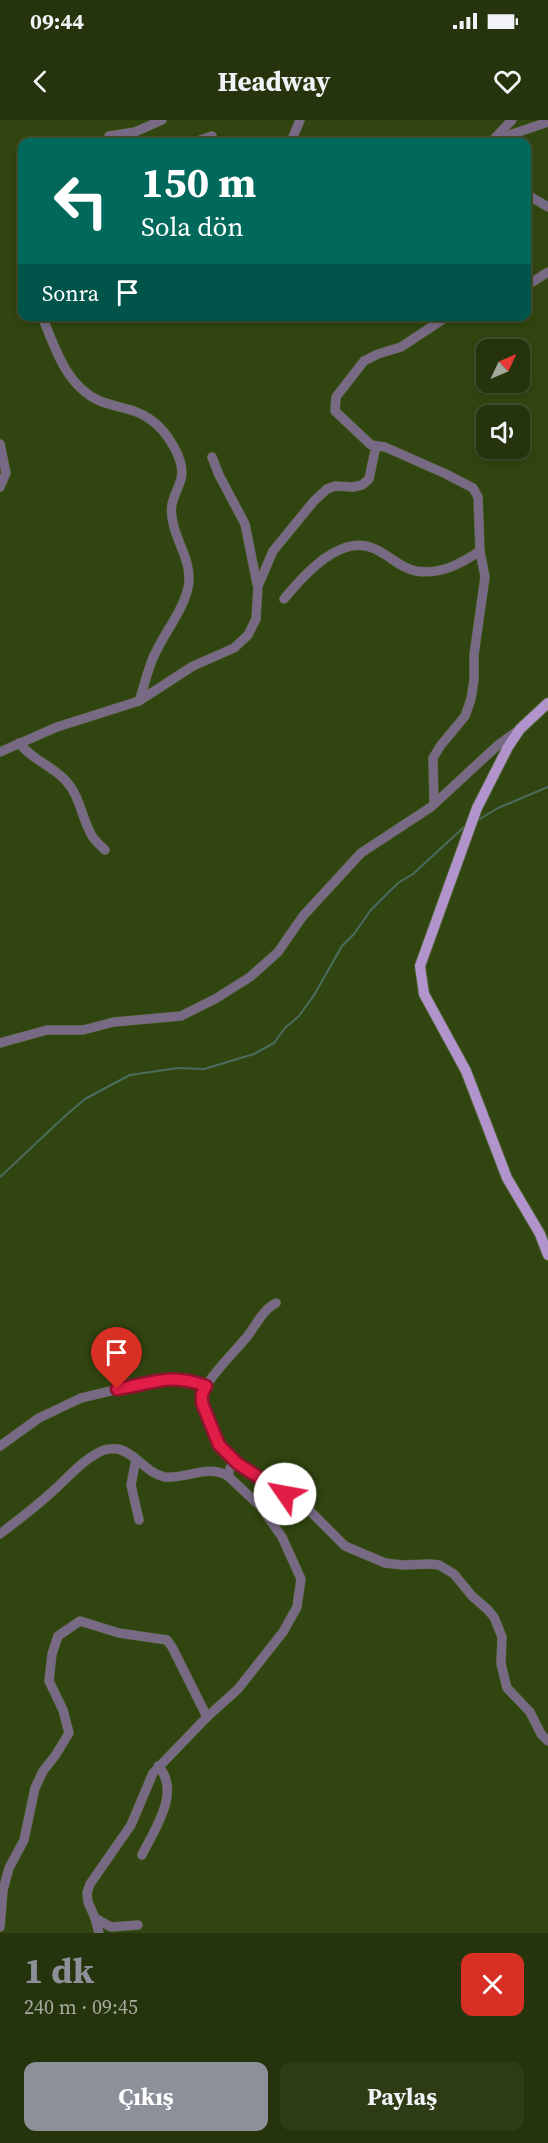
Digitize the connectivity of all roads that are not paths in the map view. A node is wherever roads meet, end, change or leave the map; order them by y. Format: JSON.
{"nodes":[{"id":1,"x":162,"y":120,"type":"edge"},
{"id":2,"x":300,"y":120,"type":"edge"},
{"id":3,"x":512,"y":120,"type":"edge"},
{"id":4,"x":548,"y":122,"type":"edge"},
{"id":5,"x":111,"y":138,"type":"edge"},
{"id":6,"x":293,"y":138,"type":"edge"},
{"id":7,"x":493,"y":138,"type":"edge"},
{"id":8,"x":501,"y":138,"type":"edge"},
{"id":9,"x":531,"y":197,"type":"edge"},
{"id":10,"x":548,"y":207,"type":"edge"},
{"id":11,"x":548,"y":272,"type":"edge"},
{"id":12,"x":531,"y":283,"type":"edge"},
{"id":13,"x":44,"y":321,"type":"edge"},
{"id":14,"x":441,"y":321,"type":"edge"},
{"id":15,"x":0,"y":444,"type":"edge"},
{"id":16,"x":376,"y":446,"type":"junction"},
{"id":17,"x":212,"y":457,"type":"dead end"},
{"id":18,"x":0,"y":487,"type":"edge"},
{"id":19,"x":480,"y":551,"type":"junction"},
{"id":20,"x":258,"y":586,"type":"junction"},
{"id":21,"x":284,"y":598,"type":"dead end"},
{"id":22,"x":139,"y":701,"type":"junction"},
{"id":23,"x":548,"y":703,"type":"edge"},
{"id":24,"x":520,"y":729,"type":"junction"},
{"id":25,"x":19,"y":743,"type":"junction"},
{"id":26,"x":0,"y":752,"type":"edge"},
{"id":27,"x":435,"y":803,"type":"junction"},
{"id":28,"x":105,"y":850,"type":"dead end"},
{"id":29,"x":0,"y":1043,"type":"edge"},
{"id":30,"x":548,"y":1255,"type":"edge"},
{"id":31,"x":276,"y":1304,"type":"dead end"},
{"id":32,"x":206,"y":1386,"type":"junction"},
{"id":33,"x":0,"y":1446,"type":"edge"},
{"id":34,"x":136,"y":1460,"type":"junction"},
{"id":35,"x":238,"y":1464,"type":"junction"},
{"id":36,"x":228,"y":1476,"type":"junction"},
{"id":37,"x":139,"y":1520,"type":"dead end"},
{"id":38,"x":0,"y":1534,"type":"edge"},
{"id":39,"x":207,"y":1717,"type":"junction"},
{"id":40,"x":548,"y":1741,"type":"edge"},
{"id":41,"x":158,"y":1766,"type":"junction"},
{"id":42,"x":142,"y":1855,"type":"dead end"},
{"id":43,"x":95,"y":1918,"type":"junction"},
{"id":44,"x":138,"y":1925,"type":"dead end"},
{"id":45,"x":0,"y":1927,"type":"edge"},
{"id":46,"x":99,"y":1933,"type":"edge"}],
"edges":[{"from":1,"to":5,"type":"street"},
{"from":2,"to":6,"type":"street"},
{"from":3,"to":7,"type":"street"},
{"from":4,"to":8,"type":"street"},
{"from":9,"to":10,"type":"street"},
{"from":11,"to":12,"type":"street"},
{"from":13,"to":22,"type":"street"},
{"from":14,"to":16,"type":"street"},
{"from":15,"to":18,"type":"street"},
{"from":16,"to":19,"type":"street"},
{"from":16,"to":20,"type":"street"},
{"from":17,"to":20,"type":"street"},
{"from":19,"to":21,"type":"street"},
{"from":19,"to":27,"type":"street"},
{"from":20,"to":22,"type":"street"},
{"from":22,"to":25,"type":"street"},
{"from":23,"to":24,"type":"main road"},
{"from":24,"to":27,"type":"street"},
{"from":24,"to":30,"type":"main road"},
{"from":25,"to":26,"type":"street"},
{"from":25,"to":28,"type":"street"},
{"from":27,"to":29,"type":"street"},
{"from":31,"to":32,"type":"street"},
{"from":32,"to":33,"type":"street"},
{"from":32,"to":35,"type":"street"},
{"from":34,"to":36,"type":"street"},
{"from":34,"to":37,"type":"street"},
{"from":34,"to":38,"type":"street"},
{"from":35,"to":36,"type":"street"},
{"from":35,"to":40,"type":"street"},
{"from":36,"to":39,"type":"street"},
{"from":39,"to":41,"type":"street"},
{"from":39,"to":45,"type":"street"},
{"from":41,"to":42,"type":"street"},
{"from":41,"to":43,"type":"street"},
{"from":43,"to":44,"type":"street"},
{"from":43,"to":46,"type":"street"}]}
